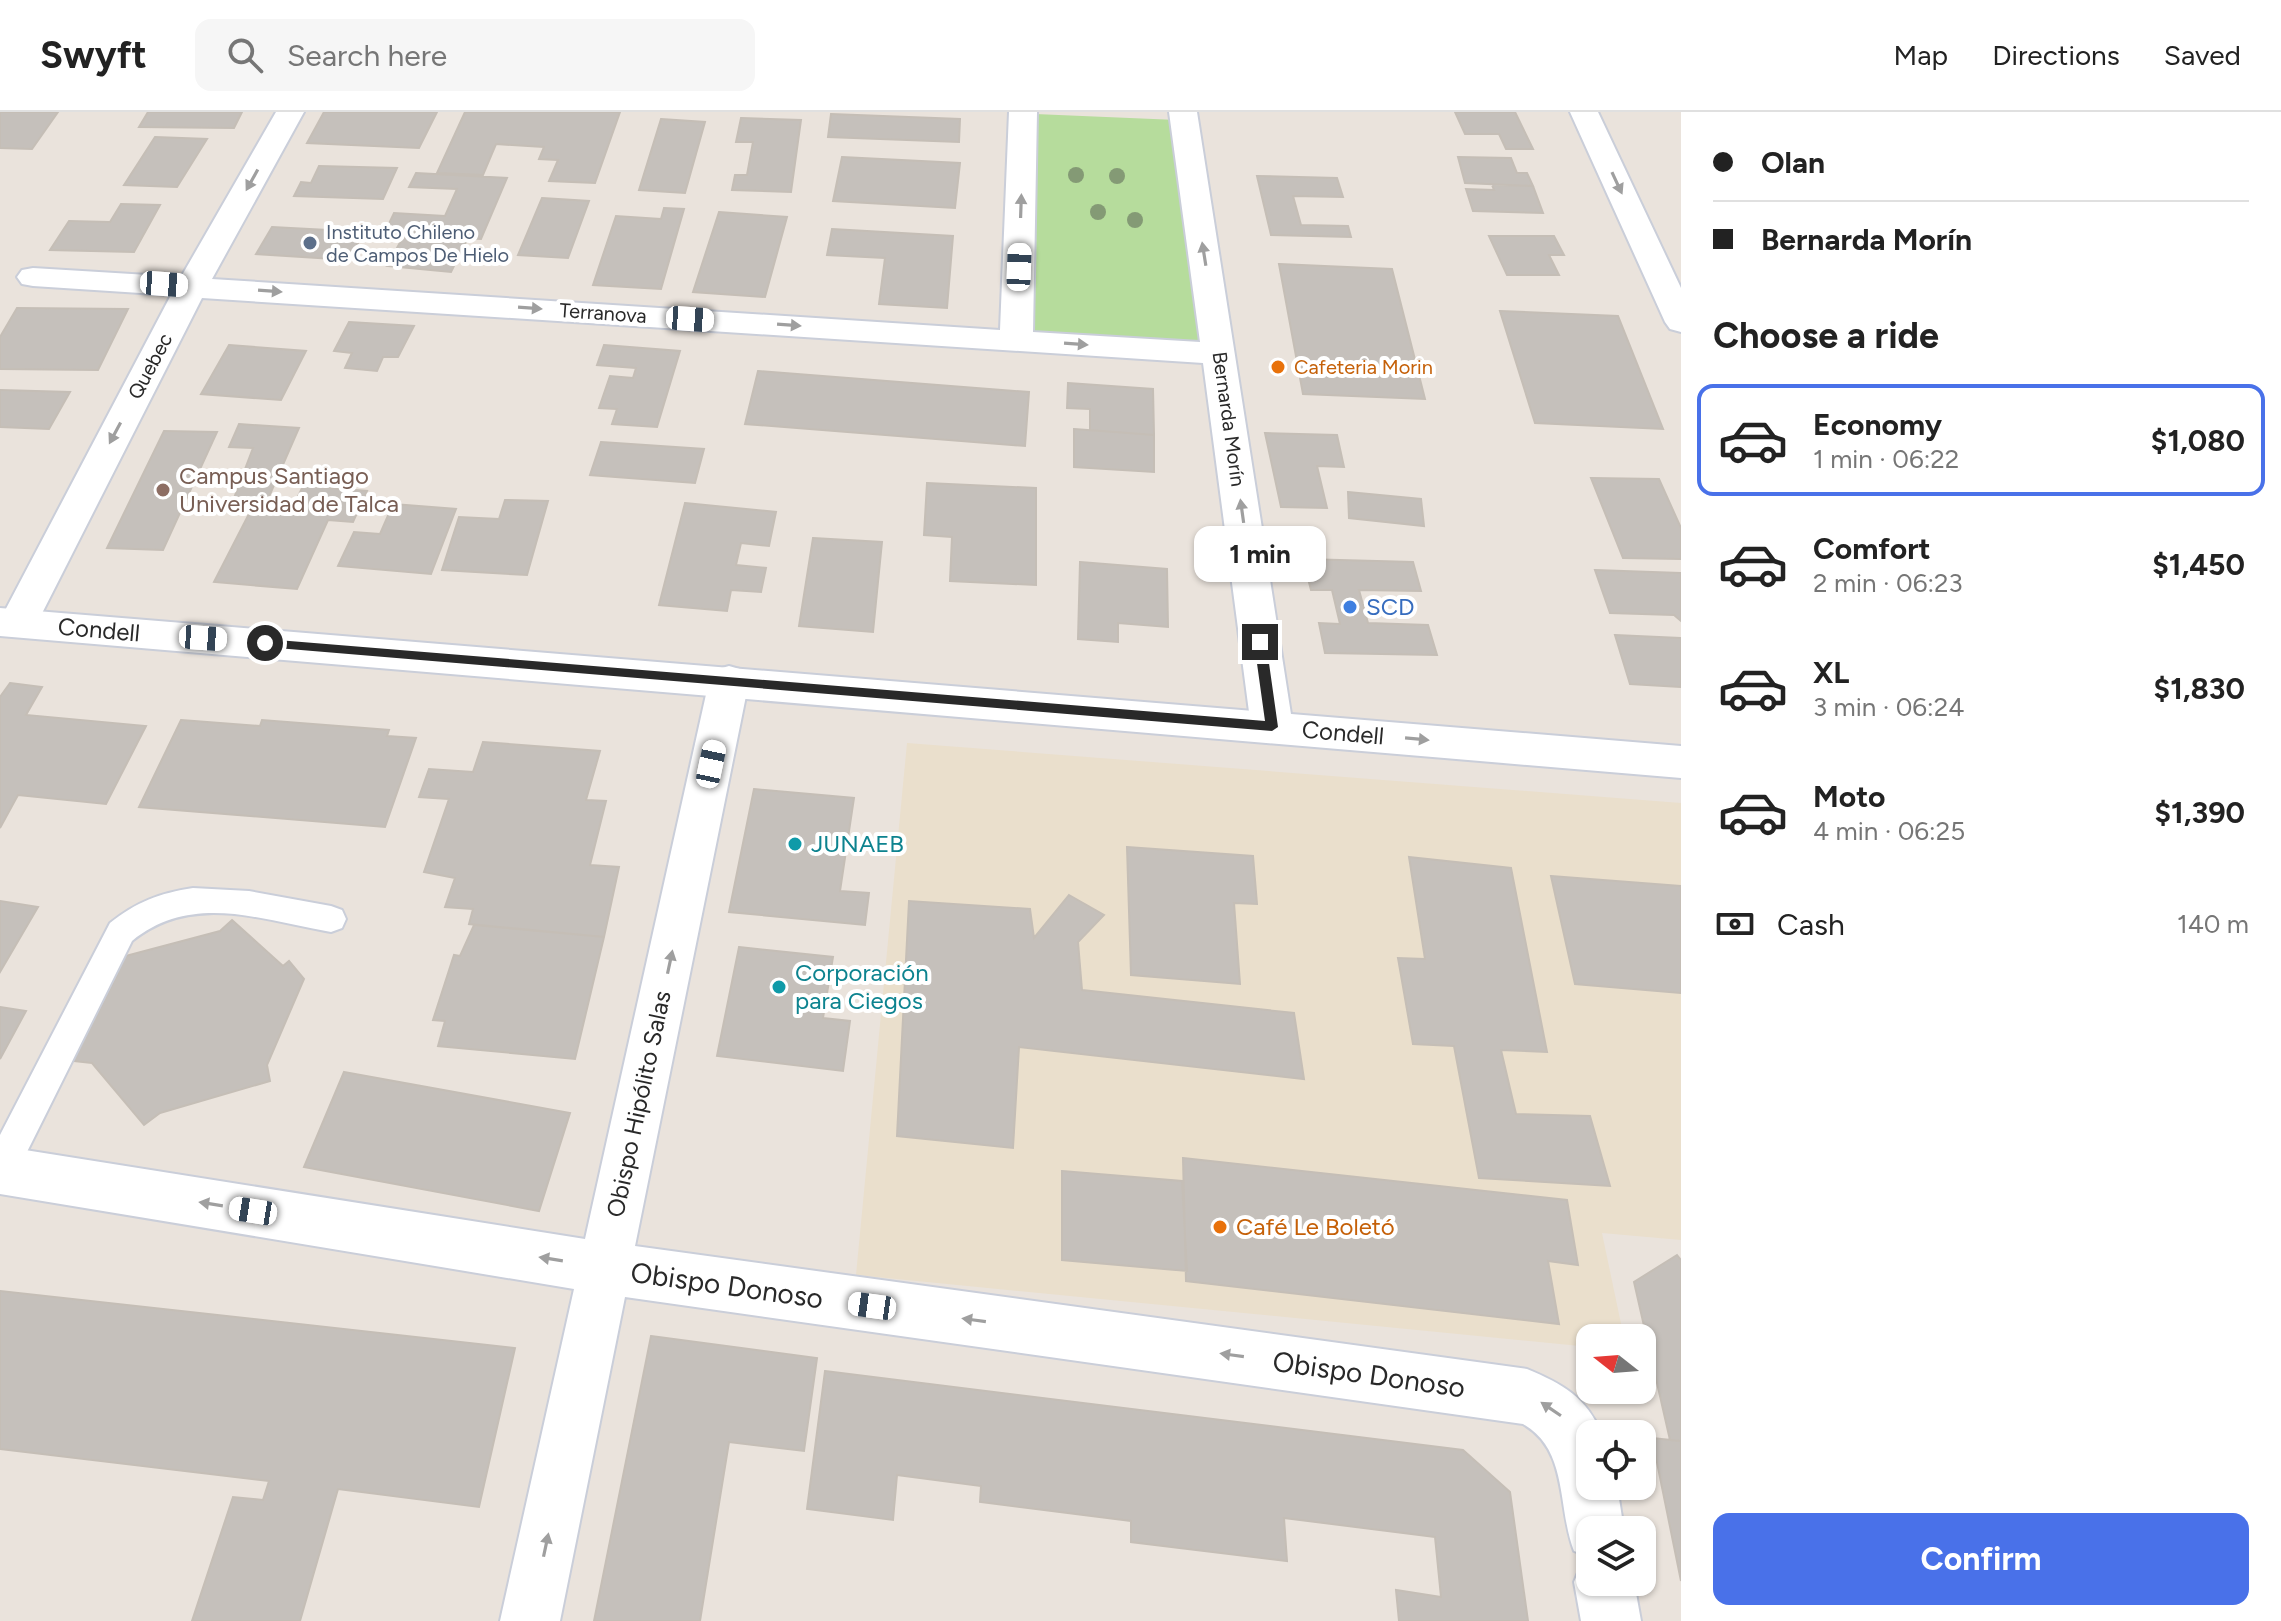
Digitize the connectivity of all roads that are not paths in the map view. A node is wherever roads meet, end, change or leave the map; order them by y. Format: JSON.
{"nodes":[{"id":1,"x":290,"y":112,"type":"edge"},
{"id":2,"x":1023,"y":112,"type":"edge"},
{"id":3,"x":1183,"y":112,"type":"edge"},
{"id":4,"x":1584,"y":112,"type":"edge"},
{"id":5,"x":33,"y":277,"type":"dead end"},
{"id":6,"x":192,"y":286,"type":"junction"},
{"id":7,"x":1681,"y":322,"type":"edge"},
{"id":8,"x":1016,"y":340,"type":"junction"},
{"id":9,"x":1220,"y":354,"type":"junction"},
{"id":10,"x":9,"y":622,"type":"edge"},
{"id":11,"x":729,"y":681,"type":"junction"},
{"id":12,"x":1272,"y":727,"type":"junction"},
{"id":13,"x":1681,"y":762,"type":"edge"},
{"id":14,"x":331,"y":919,"type":"dead end"},
{"id":15,"x":0,"y":1170,"type":"edge"},
{"id":16,"x":604,"y":1268,"type":"junction"},
{"id":17,"x":1592,"y":1516,"type":"edge"},
{"id":18,"x":1607,"y":1596,"type":"edge"},
{"id":19,"x":530,"y":1621,"type":"edge"},
{"id":20,"x":1611,"y":1621,"type":"edge"}],
"edges":[{"from":1,"to":6,"type":"street","name":"Quebec","one_way":true},
{"from":8,"to":2,"type":"street","one_way":true},
{"from":9,"to":3,"type":"street","name":"Bernarda Morín","one_way":true},
{"from":4,"to":7,"type":"street","one_way":true},
{"from":5,"to":6,"type":"street","name":"Terranova"},
{"from":6,"to":8,"type":"street","name":"Terranova","one_way":true},
{"from":6,"to":10,"type":"street","name":"Quebec","one_way":true},
{"from":8,"to":9,"type":"street","name":"Terranova","one_way":true},
{"from":12,"to":9,"type":"street","name":"Bernarda Morín","one_way":true},
{"from":10,"to":11,"type":"street","name":"Condell"},
{"from":11,"to":12,"type":"street","name":"Condell"},
{"from":16,"to":11,"type":"street","name":"Obispo Hipólito Salas","one_way":true},
{"from":12,"to":13,"type":"street","name":"Condell","one_way":true},
{"from":14,"to":15,"type":"lane"},
{"from":16,"to":15,"type":"street","name":"Obispo Donoso","one_way":true},
{"from":17,"to":16,"type":"street","name":"Obispo Donoso","one_way":true},
{"from":19,"to":16,"type":"street","name":"Obispo Hipólito Salas","one_way":true},
{"from":18,"to":20,"type":"street"}]}
